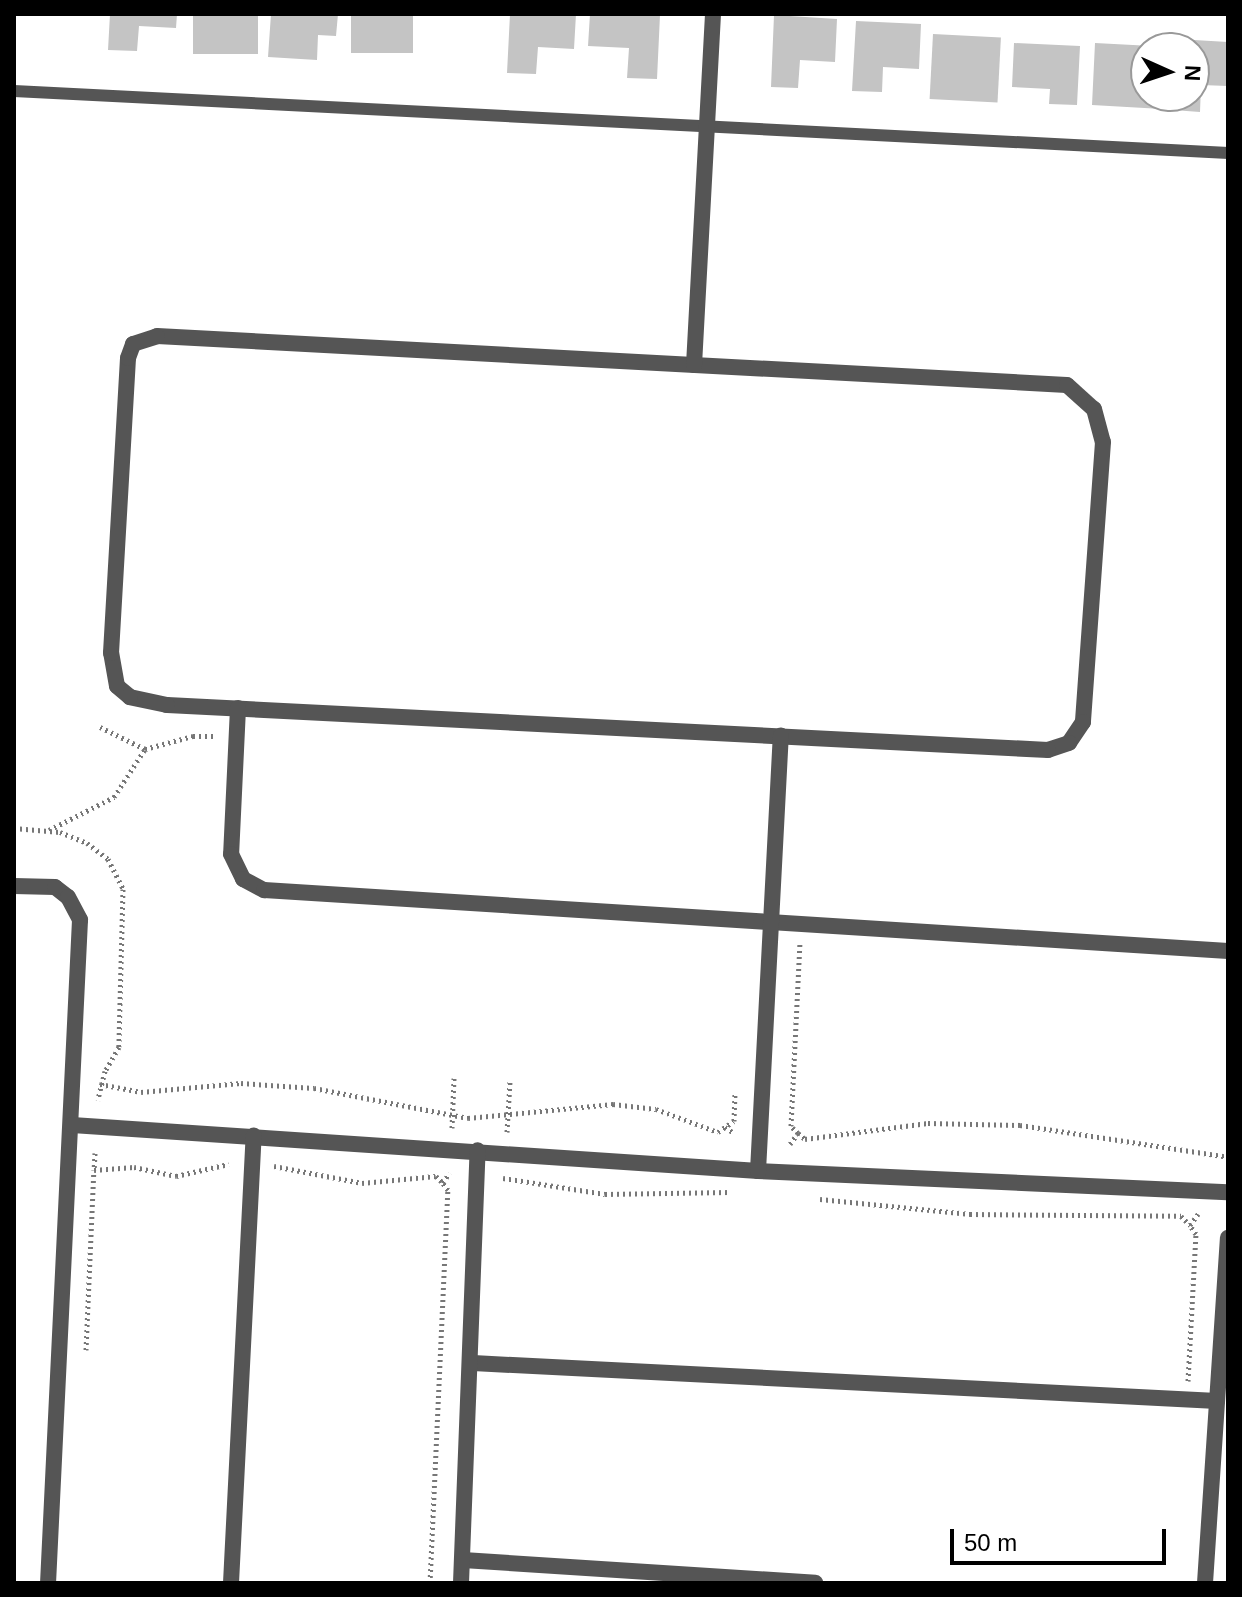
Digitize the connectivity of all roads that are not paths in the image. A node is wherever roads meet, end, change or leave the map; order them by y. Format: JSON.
{"nodes":[{"id":1,"x":713,"y":14,"type":"edge"},
{"id":2,"x":14,"y":91,"type":"edge"},
{"id":3,"x":707,"y":126,"type":"junction"},
{"id":4,"x":1228,"y":153,"type":"edge"},
{"id":5,"x":694,"y":365,"type":"junction"},
{"id":6,"x":238,"y":708,"type":"junction"},
{"id":7,"x":781,"y":736,"type":"junction"},
{"id":8,"x":14,"y":886,"type":"edge"},
{"id":9,"x":771,"y":925,"type":"junction"},
{"id":10,"x":1228,"y":951,"type":"edge"},
{"id":11,"x":72,"y":1125,"type":"junction"},
{"id":12,"x":254,"y":1136,"type":"junction"},
{"id":13,"x":478,"y":1150,"type":"junction"},
{"id":14,"x":758,"y":1171,"type":"junction"},
{"id":15,"x":1228,"y":1192,"type":"edge"},
{"id":16,"x":1228,"y":1238,"type":"edge"},
{"id":17,"x":473,"y":1363,"type":"junction"},
{"id":18,"x":1217,"y":1401,"type":"junction"},
{"id":19,"x":463,"y":1560,"type":"junction"},
{"id":20,"x":48,"y":1583,"type":"edge"},
{"id":21,"x":231,"y":1583,"type":"edge"},
{"id":22,"x":461,"y":1583,"type":"edge"},
{"id":23,"x":815,"y":1583,"type":"edge"},
{"id":24,"x":1205,"y":1583,"type":"edge"}],
"edges":[{"from":1,"to":3,"type":"street"},
{"from":2,"to":3,"type":"lane"},
{"from":3,"to":4,"type":"lane"},
{"from":3,"to":5,"type":"street"},
{"from":5,"to":6,"type":"street"},
{"from":5,"to":7,"type":"street"},
{"from":6,"to":7,"type":"street"},
{"from":6,"to":9,"type":"street"},
{"from":7,"to":9,"type":"street"},
{"from":8,"to":11,"type":"street"},
{"from":9,"to":10,"type":"street"},
{"from":9,"to":14,"type":"street"},
{"from":11,"to":12,"type":"street"},
{"from":11,"to":20,"type":"street"},
{"from":12,"to":13,"type":"street"},
{"from":12,"to":21,"type":"street"},
{"from":13,"to":14,"type":"street"},
{"from":13,"to":17,"type":"street"},
{"from":14,"to":15,"type":"street"},
{"from":16,"to":18,"type":"street"},
{"from":17,"to":18,"type":"street"},
{"from":17,"to":19,"type":"street"},
{"from":18,"to":24,"type":"street"},
{"from":19,"to":22,"type":"street"},
{"from":19,"to":23,"type":"street"}]}
